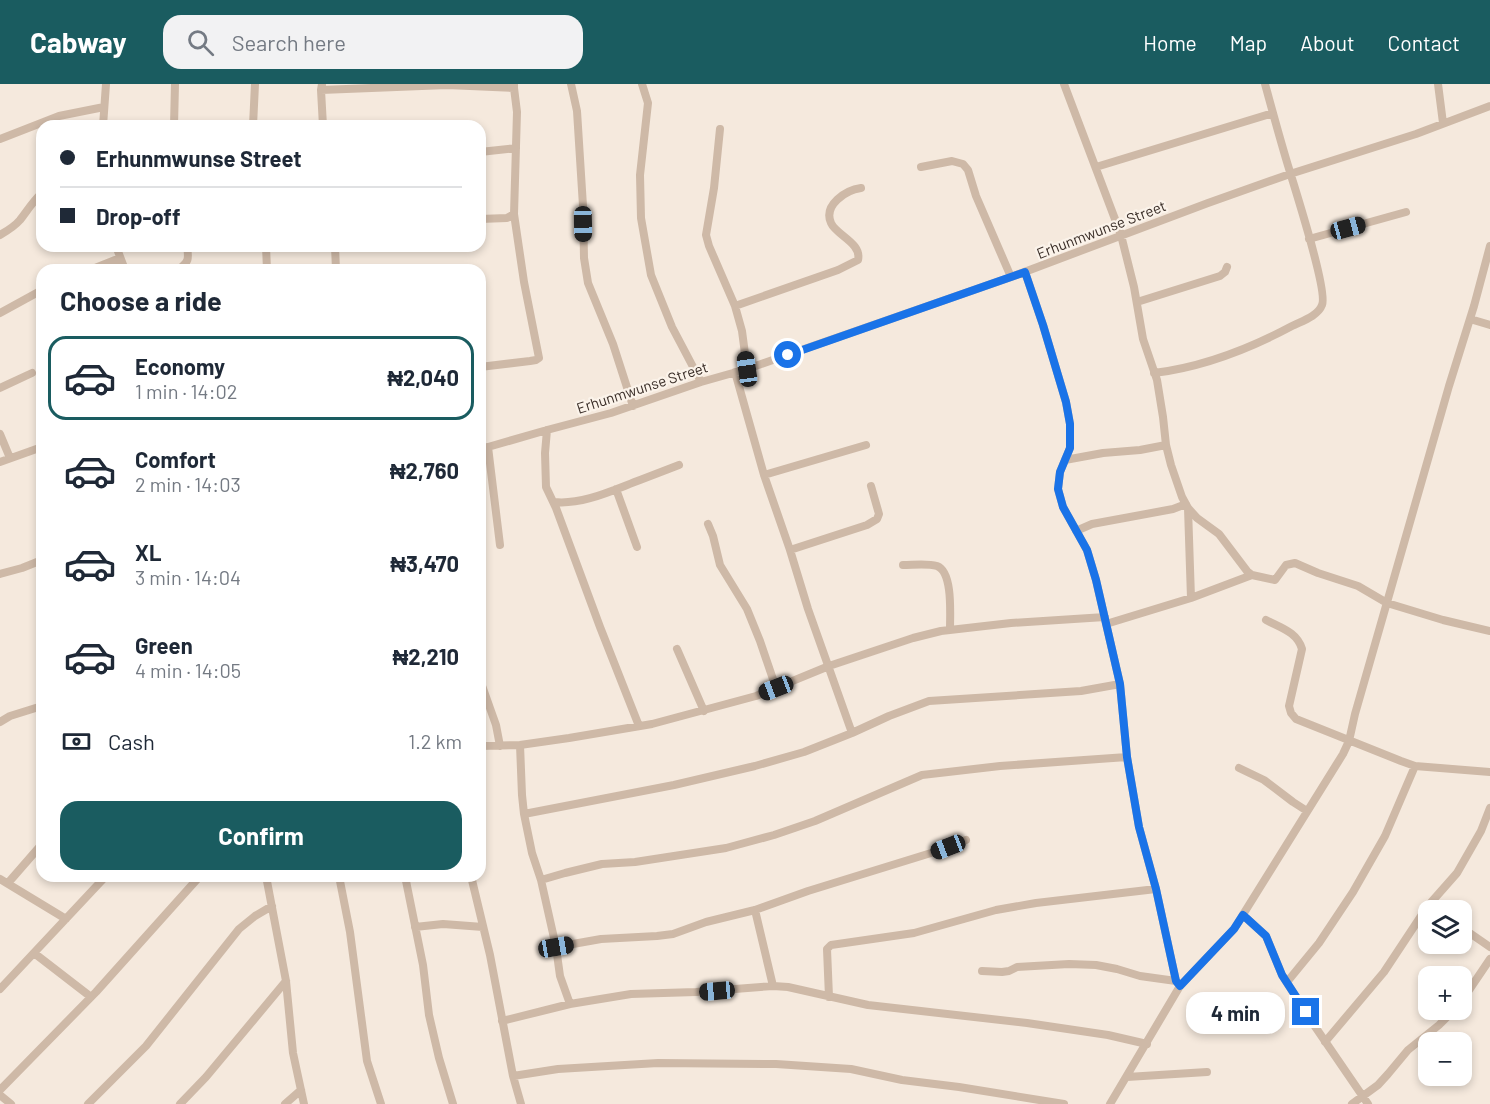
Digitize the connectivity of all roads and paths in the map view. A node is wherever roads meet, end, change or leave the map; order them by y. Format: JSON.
{"nodes":[{"id":1,"x":106,"y":84,"type":"edge"},
{"id":2,"x":175,"y":84,"type":"edge"},
{"id":3,"x":255,"y":84,"type":"edge"},
{"id":4,"x":571,"y":84,"type":"edge"},
{"id":5,"x":642,"y":84,"type":"edge"},
{"id":6,"x":1064,"y":84,"type":"edge"},
{"id":7,"x":1265,"y":84,"type":"edge"},
{"id":8,"x":1438,"y":84,"type":"edge"},
{"id":9,"x":392,"y":86,"type":"edge"},
{"id":10,"x":514,"y":86,"type":"edge"},
{"id":11,"x":321,"y":87,"type":"edge"},
{"id":12,"x":1490,"y":106,"type":"edge"},
{"id":13,"x":104,"y":107,"type":"junction"},
{"id":14,"x":1273,"y":113,"type":"junction"},
{"id":15,"x":49,"y":120,"type":"edge"},
{"id":16,"x":103,"y":120,"type":"edge"},
{"id":17,"x":174,"y":120,"type":"edge"},
{"id":18,"x":253,"y":120,"type":"edge"},
{"id":19,"x":323,"y":120,"type":"edge"},
{"id":20,"x":1443,"y":123,"type":"junction"},
{"id":21,"x":36,"y":125,"type":"edge"},
{"id":22,"x":720,"y":129,"type":"dead end"},
{"id":23,"x":0,"y":139,"type":"edge"},
{"id":24,"x":516,"y":148,"type":"junction"},
{"id":25,"x":486,"y":151,"type":"edge"},
{"id":26,"x":921,"y":167,"type":"dead end"},
{"id":27,"x":1096,"y":167,"type":"junction"},
{"id":28,"x":1290,"y":174,"type":"junction"},
{"id":29,"x":861,"y":188,"type":"dead end"},
{"id":30,"x":36,"y":199,"type":"edge"},
{"id":31,"x":1406,"y":212,"type":"dead end"},
{"id":32,"x":514,"y":214,"type":"junction"},
{"id":33,"x":486,"y":219,"type":"edge"},
{"id":34,"x":0,"y":235,"type":"edge"},
{"id":35,"x":1121,"y":235,"type":"junction"},
{"id":36,"x":1309,"y":239,"type":"junction"},
{"id":37,"x":1490,"y":246,"type":"edge"},
{"id":38,"x":118,"y":252,"type":"edge"},
{"id":39,"x":120,"y":258,"type":"junction"},
{"id":40,"x":105,"y":264,"type":"edge"},
{"id":41,"x":122,"y":264,"type":"edge"},
{"id":42,"x":1227,"y":267,"type":"dead end"},
{"id":43,"x":1025,"y":272,"type":"junction"},
{"id":44,"x":1011,"y":278,"type":"junction"},
{"id":45,"x":36,"y":293,"type":"edge"},
{"id":46,"x":1137,"y":302,"type":"junction"},
{"id":47,"x":735,"y":306,"type":"junction"},
{"id":48,"x":0,"y":313,"type":"edge"},
{"id":49,"x":1470,"y":319,"type":"junction"},
{"id":50,"x":1490,"y":325,"type":"edge"},
{"id":51,"x":486,"y":366,"type":"edge"},
{"id":52,"x":747,"y":369,"type":"junction"},
{"id":53,"x":735,"y":372,"type":"junction"},
{"id":54,"x":32,"y":373,"type":"dead end"},
{"id":55,"x":1154,"y":373,"type":"junction"},
{"id":56,"x":701,"y":382,"type":"junction"},
{"id":57,"x":0,"y":388,"type":"edge"},
{"id":58,"x":633,"y":405,"type":"junction"},
{"id":59,"x":547,"y":430,"type":"junction"},
{"id":60,"x":0,"y":434,"type":"edge"},
{"id":61,"x":866,"y":445,"type":"dead end"},
{"id":62,"x":1166,"y":445,"type":"junction"},
{"id":63,"x":486,"y":447,"type":"edge"},
{"id":64,"x":36,"y":449,"type":"edge"},
{"id":65,"x":10,"y":458,"type":"junction"},
{"id":66,"x":486,"y":460,"type":"edge"},
{"id":67,"x":1065,"y":460,"type":"junction"},
{"id":68,"x":0,"y":462,"type":"edge"},
{"id":69,"x":679,"y":465,"type":"dead end"},
{"id":70,"x":764,"y":476,"type":"junction"},
{"id":71,"x":871,"y":486,"type":"dead end"},
{"id":72,"x":616,"y":489,"type":"junction"},
{"id":73,"x":554,"y":502,"type":"junction"},
{"id":74,"x":1187,"y":506,"type":"junction"},
{"id":75,"x":708,"y":524,"type":"dead end"},
{"id":76,"x":1076,"y":531,"type":"junction"},
{"id":77,"x":500,"y":545,"type":"dead end"},
{"id":78,"x":637,"y":547,"type":"dead end"},
{"id":79,"x":790,"y":550,"type":"junction"},
{"id":80,"x":36,"y":562,"type":"edge"},
{"id":81,"x":903,"y":565,"type":"dead end"},
{"id":82,"x":0,"y":574,"type":"edge"},
{"id":83,"x":1252,"y":575,"type":"junction"},
{"id":84,"x":1191,"y":598,"type":"junction"},
{"id":85,"x":1387,"y":603,"type":"junction"},
{"id":86,"x":1105,"y":620,"type":"junction"},
{"id":87,"x":1266,"y":620,"type":"dead end"},
{"id":88,"x":950,"y":629,"type":"junction"},
{"id":89,"x":1490,"y":631,"type":"edge"},
{"id":90,"x":677,"y":649,"type":"dead end"},
{"id":91,"x":829,"y":666,"type":"junction"},
{"id":92,"x":1120,"y":684,"type":"junction"},
{"id":93,"x":776,"y":688,"type":"junction"},
{"id":94,"x":486,"y":697,"type":"edge"},
{"id":95,"x":36,"y":708,"type":"edge"},
{"id":96,"x":704,"y":711,"type":"junction"},
{"id":97,"x":0,"y":722,"type":"edge"},
{"id":98,"x":639,"y":726,"type":"junction"},
{"id":99,"x":852,"y":733,"type":"junction"},
{"id":100,"x":1349,"y":741,"type":"junction"},
{"id":101,"x":520,"y":745,"type":"junction"},
{"id":102,"x":486,"y":746,"type":"edge"},
{"id":103,"x":500,"y":746,"type":"junction"},
{"id":104,"x":1127,"y":757,"type":"junction"},
{"id":105,"x":1415,"y":766,"type":"junction"},
{"id":106,"x":1239,"y":768,"type":"dead end"},
{"id":107,"x":1490,"y":772,"type":"edge"},
{"id":108,"x":1490,"y":808,"type":"edge"},
{"id":109,"x":1307,"y":812,"type":"junction"},
{"id":110,"x":524,"y":814,"type":"junction"},
{"id":111,"x":966,"y":840,"type":"dead end"},
{"id":112,"x":36,"y":850,"type":"edge"},
{"id":113,"x":542,"y":880,"type":"junction"},
{"id":114,"x":4,"y":881,"type":"edge"},
{"id":115,"x":100,"y":882,"type":"edge"},
{"id":116,"x":195,"y":882,"type":"edge"},
{"id":117,"x":267,"y":882,"type":"edge"},
{"id":118,"x":340,"y":882,"type":"edge"},
{"id":119,"x":406,"y":882,"type":"edge"},
{"id":120,"x":472,"y":882,"type":"edge"},
{"id":121,"x":1156,"y":889,"type":"junction"},
{"id":122,"x":1438,"y":900,"type":"edge"},
{"id":123,"x":272,"y":906,"type":"junction"},
{"id":124,"x":755,"y":910,"type":"junction"},
{"id":125,"x":1243,"y":915,"type":"junction"},
{"id":126,"x":66,"y":919,"type":"junction"},
{"id":127,"x":1418,"y":926,"type":"edge"},
{"id":128,"x":415,"y":927,"type":"junction"},
{"id":129,"x":483,"y":927,"type":"junction"},
{"id":130,"x":1472,"y":934,"type":"edge"},
{"id":131,"x":1490,"y":946,"type":"edge"},
{"id":132,"x":556,"y":947,"type":"junction"},
{"id":133,"x":34,"y":953,"type":"junction"},
{"id":134,"x":1490,"y":959,"type":"edge"},
{"id":135,"x":982,"y":971,"type":"dead end"},
{"id":136,"x":285,"y":981,"type":"junction"},
{"id":137,"x":1287,"y":982,"type":"junction"},
{"id":138,"x":1178,"y":984,"type":"junction"},
{"id":139,"x":773,"y":986,"type":"junction"},
{"id":140,"x":1472,"y":986,"type":"edge"},
{"id":141,"x":0,"y":989,"type":"edge"},
{"id":142,"x":91,"y":997,"type":"junction"},
{"id":143,"x":829,"y":997,"type":"junction"},
{"id":144,"x":570,"y":1004,"type":"junction"},
{"id":145,"x":1445,"y":1020,"type":"edge"},
{"id":146,"x":502,"y":1021,"type":"junction"},
{"id":147,"x":1326,"y":1042,"type":"junction"},
{"id":148,"x":1147,"y":1044,"type":"junction"},
{"id":149,"x":1207,"y":1072,"type":"dead end"},
{"id":150,"x":513,"y":1076,"type":"junction"},
{"id":151,"x":1127,"y":1077,"type":"junction"},
{"id":152,"x":0,"y":1090,"type":"edge"},
{"id":153,"x":301,"y":1090,"type":"junction"},
{"id":154,"x":0,"y":1095,"type":"edge"},
{"id":155,"x":1363,"y":1096,"type":"junction"},
{"id":156,"x":11,"y":1104,"type":"edge"},
{"id":157,"x":88,"y":1104,"type":"edge"},
{"id":158,"x":180,"y":1104,"type":"edge"},
{"id":159,"x":285,"y":1104,"type":"edge"},
{"id":160,"x":304,"y":1104,"type":"edge"},
{"id":161,"x":381,"y":1104,"type":"edge"},
{"id":162,"x":453,"y":1104,"type":"edge"},
{"id":163,"x":521,"y":1104,"type":"edge"},
{"id":164,"x":1064,"y":1104,"type":"edge"},
{"id":165,"x":1110,"y":1104,"type":"edge"},
{"id":166,"x":1352,"y":1104,"type":"edge"},
{"id":167,"x":1368,"y":1104,"type":"edge"}],
"edges":[{"from":1,"to":13,"type":"street"},
{"from":2,"to":17,"type":"street"},
{"from":3,"to":18,"type":"street"},
{"from":4,"to":58,"type":"street"},
{"from":5,"to":56,"type":"street"},
{"from":6,"to":27,"type":"street"},
{"from":7,"to":14,"type":"street"},
{"from":8,"to":20,"type":"street"},
{"from":9,"to":10,"type":"street"},
{"from":9,"to":11,"type":"street"},
{"from":10,"to":24,"type":"street"},
{"from":11,"to":19,"type":"street"},
{"from":12,"to":20,"type":"street","name":"Erhunmwunse Street"},
{"from":13,"to":15,"type":"street"},
{"from":13,"to":16,"type":"street"},
{"from":14,"to":27,"type":"street"},
{"from":14,"to":28,"type":"street"},
{"from":20,"to":28,"type":"street","name":"Erhunmwunse Street"},
{"from":21,"to":23,"type":"street"},
{"from":22,"to":47,"type":"street"},
{"from":24,"to":25,"type":"street"},
{"from":24,"to":32,"type":"street"},
{"from":26,"to":44,"type":"street"},
{"from":27,"to":35,"type":"street"},
{"from":28,"to":35,"type":"street","name":"Erhunmwunse Street"},
{"from":28,"to":36,"type":"street"},
{"from":29,"to":47,"type":"street"},
{"from":30,"to":34,"type":"street"},
{"from":31,"to":36,"type":"street"},
{"from":32,"to":33,"type":"street"},
{"from":32,"to":51,"type":"street"},
{"from":35,"to":43,"type":"street","name":"Erhunmwunse Street"},
{"from":35,"to":46,"type":"street"},
{"from":36,"to":55,"type":"street"},
{"from":37,"to":49,"type":"street"},
{"from":38,"to":39,"type":"street"},
{"from":39,"to":40,"type":"street"},
{"from":39,"to":41,"type":"street"},
{"from":42,"to":46,"type":"street"},
{"from":43,"to":44,"type":"street","name":"Erhunmwunse Street"},
{"from":43,"to":67,"type":"street"},
{"from":44,"to":52,"type":"street","name":"Erhunmwunse Street"},
{"from":45,"to":48,"type":"street"},
{"from":46,"to":55,"type":"street"},
{"from":47,"to":52,"type":"street"},
{"from":49,"to":50,"type":"street"},
{"from":49,"to":85,"type":"street"},
{"from":52,"to":53,"type":"street","name":"Erhunmwunse Street"},
{"from":53,"to":56,"type":"street","name":"Erhunmwunse Street"},
{"from":53,"to":70,"type":"street"},
{"from":54,"to":57,"type":"street"},
{"from":55,"to":62,"type":"street"},
{"from":56,"to":58,"type":"street","name":"Erhunmwunse Street"},
{"from":58,"to":59,"type":"street","name":"Erhunmwunse Street"},
{"from":59,"to":63,"type":"street","name":"Erhunmwunse Street"},
{"from":59,"to":73,"type":"street"},
{"from":60,"to":65,"type":"street"},
{"from":61,"to":70,"type":"street"},
{"from":62,"to":67,"type":"street"},
{"from":62,"to":74,"type":"street"},
{"from":64,"to":65,"type":"street"},
{"from":65,"to":68,"type":"street"},
{"from":66,"to":77,"type":"street"},
{"from":67,"to":76,"type":"street"},
{"from":69,"to":72,"type":"street"},
{"from":70,"to":79,"type":"street"},
{"from":71,"to":79,"type":"street"},
{"from":72,"to":73,"type":"street"},
{"from":72,"to":78,"type":"street"},
{"from":73,"to":98,"type":"street"},
{"from":74,"to":76,"type":"street"},
{"from":74,"to":83,"type":"street"},
{"from":74,"to":84,"type":"street"},
{"from":75,"to":93,"type":"street"},
{"from":76,"to":86,"type":"street"},
{"from":79,"to":91,"type":"street"},
{"from":80,"to":82,"type":"street"},
{"from":81,"to":88,"type":"street"},
{"from":83,"to":84,"type":"street"},
{"from":83,"to":85,"type":"street"},
{"from":84,"to":86,"type":"street"},
{"from":85,"to":89,"type":"street"},
{"from":85,"to":100,"type":"street"},
{"from":86,"to":88,"type":"street"},
{"from":86,"to":92,"type":"street"},
{"from":87,"to":100,"type":"street"},
{"from":88,"to":91,"type":"street"},
{"from":90,"to":96,"type":"street"},
{"from":91,"to":93,"type":"street"},
{"from":91,"to":99,"type":"street"},
{"from":92,"to":99,"type":"street"},
{"from":92,"to":104,"type":"street"},
{"from":93,"to":96,"type":"street"},
{"from":94,"to":103,"type":"street"},
{"from":95,"to":97,"type":"street"},
{"from":96,"to":98,"type":"street"},
{"from":98,"to":101,"type":"street"},
{"from":99,"to":110,"type":"street"},
{"from":100,"to":105,"type":"street"},
{"from":100,"to":109,"type":"street"},
{"from":101,"to":103,"type":"street"},
{"from":101,"to":110,"type":"street"},
{"from":102,"to":103,"type":"street"},
{"from":104,"to":113,"type":"street"},
{"from":104,"to":121,"type":"street"},
{"from":105,"to":107,"type":"street"},
{"from":105,"to":137,"type":"street"},
{"from":106,"to":109,"type":"street"},
{"from":108,"to":122,"type":"street"},
{"from":109,"to":125,"type":"street"},
{"from":110,"to":113,"type":"street"},
{"from":111,"to":124,"type":"street"},
{"from":112,"to":114,"type":"street"},
{"from":113,"to":132,"type":"street"},
{"from":114,"to":126,"type":"street"},
{"from":115,"to":126,"type":"street"},
{"from":116,"to":142,"type":"street"},
{"from":117,"to":123,"type":"street"},
{"from":118,"to":161,"type":"street"},
{"from":119,"to":128,"type":"street"},
{"from":120,"to":129,"type":"street"},
{"from":121,"to":138,"type":"street"},
{"from":121,"to":143,"type":"street"},
{"from":123,"to":136,"type":"street"},
{"from":123,"to":157,"type":"street"},
{"from":124,"to":132,"type":"street"},
{"from":124,"to":139,"type":"street"},
{"from":125,"to":137,"type":"street"},
{"from":125,"to":138,"type":"street"},
{"from":126,"to":133,"type":"street"},
{"from":127,"to":147,"type":"street"},
{"from":128,"to":129,"type":"street"},
{"from":128,"to":162,"type":"street"},
{"from":129,"to":146,"type":"street"},
{"from":130,"to":131,"type":"street"},
{"from":132,"to":144,"type":"street"},
{"from":133,"to":141,"type":"street"},
{"from":133,"to":142,"type":"street"},
{"from":134,"to":140,"type":"street"},
{"from":135,"to":138,"type":"street"},
{"from":136,"to":153,"type":"street"},
{"from":136,"to":158,"type":"street"},
{"from":137,"to":147,"type":"street"},
{"from":138,"to":148,"type":"street"},
{"from":139,"to":143,"type":"street"},
{"from":139,"to":144,"type":"street"},
{"from":142,"to":152,"type":"street"},
{"from":143,"to":148,"type":"street"},
{"from":144,"to":146,"type":"street"},
{"from":145,"to":155,"type":"street"},
{"from":146,"to":150,"type":"street"},
{"from":147,"to":155,"type":"street"},
{"from":148,"to":151,"type":"street"},
{"from":149,"to":151,"type":"street"},
{"from":150,"to":163,"type":"street"},
{"from":150,"to":164,"type":"street"},
{"from":151,"to":165,"type":"street"},
{"from":153,"to":159,"type":"street"},
{"from":153,"to":160,"type":"street"},
{"from":154,"to":156,"type":"street"},
{"from":155,"to":166,"type":"street"},
{"from":155,"to":167,"type":"street"}]}
